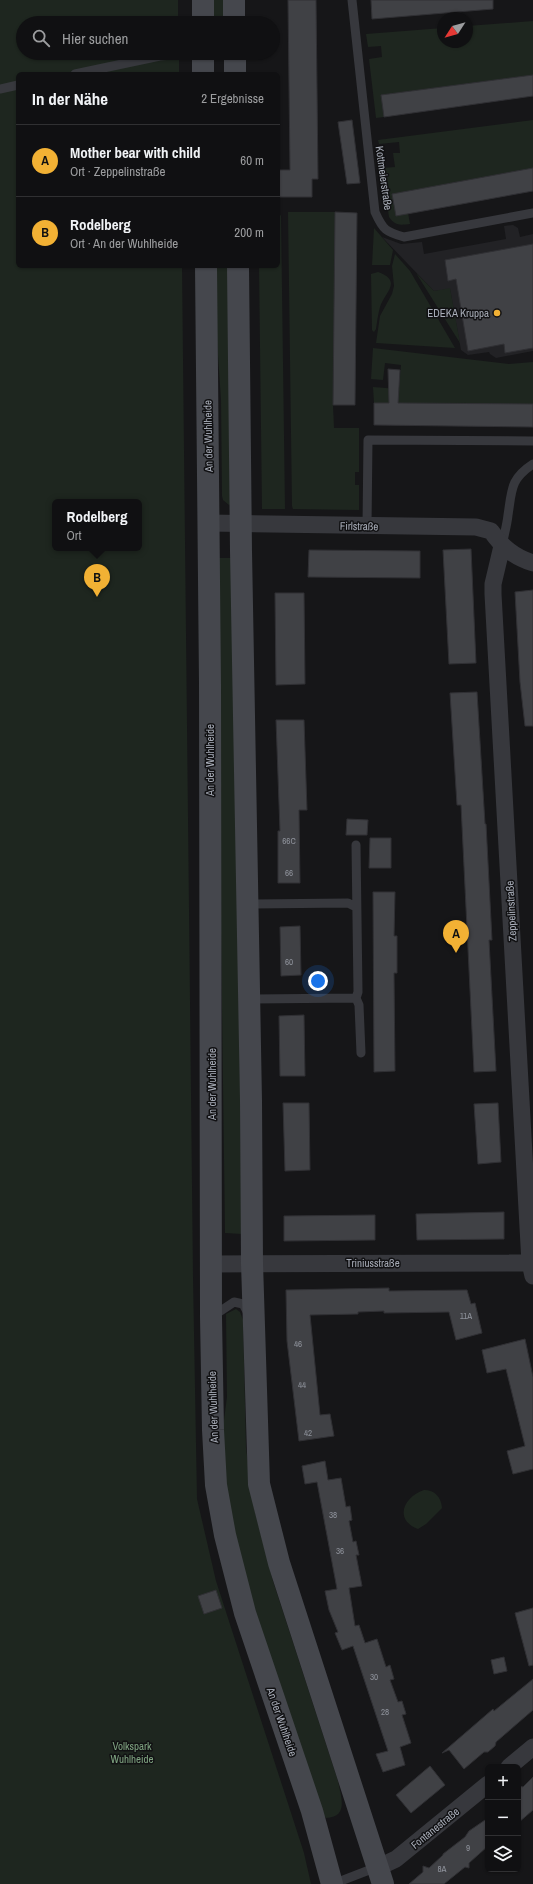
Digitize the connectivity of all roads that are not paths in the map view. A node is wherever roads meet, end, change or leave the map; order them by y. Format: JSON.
{"nodes":[{"id":1,"x":204,"y":0,"type":"edge"},
{"id":2,"x":234,"y":0,"type":"edge"},
{"id":3,"x":352,"y":0,"type":"edge"},
{"id":4,"x":203,"y":16,"type":"edge"},
{"id":5,"x":234,"y":16,"type":"edge"},
{"id":6,"x":141,"y":60,"type":"edge"},
{"id":7,"x":203,"y":60,"type":"edge"},
{"id":8,"x":235,"y":60,"type":"edge"},
{"id":9,"x":84,"y":72,"type":"edge"},
{"id":10,"x":203,"y":72,"type":"edge"},
{"id":11,"x":235,"y":72,"type":"edge"},
{"id":12,"x":16,"y":85,"type":"edge"},
{"id":13,"x":0,"y":88,"type":"edge"},
{"id":14,"x":533,"y":213,"type":"edge"},
{"id":15,"x":206,"y":268,"type":"edge"},
{"id":16,"x":238,"y":268,"type":"edge"},
{"id":17,"x":533,"y":441,"type":"edge"},
{"id":18,"x":533,"y":464,"type":"edge"},
{"id":19,"x":209,"y":523,"type":"junction"},
{"id":20,"x":240,"y":524,"type":"junction"},
{"id":21,"x":367,"y":526,"type":"junction"},
{"id":22,"x":502,"y":546,"type":"junction"},
{"id":23,"x":533,"y":563,"type":"edge"},
{"id":24,"x":356,"y":846,"type":"dead end"},
{"id":25,"x":247,"y":904,"type":"junction"},
{"id":26,"x":356,"y":907,"type":"junction"},
{"id":27,"x":356,"y":998,"type":"junction"},
{"id":28,"x":250,"y":999,"type":"junction"},
{"id":29,"x":361,"y":1053,"type":"dead end"},
{"id":30,"x":252,"y":1263,"type":"junction"},
{"id":31,"x":212,"y":1264,"type":"junction"},
{"id":32,"x":532,"y":1267,"type":"edge"},
{"id":33,"x":211,"y":1317,"type":"junction"},
{"id":34,"x":253,"y":1322,"type":"junction"},
{"id":35,"x":533,"y":1747,"type":"edge"},
{"id":36,"x":513,"y":1764,"type":"edge"},
{"id":37,"x":485,"y":1786,"type":"edge"},
{"id":38,"x":381,"y":1875,"type":"edge"},
{"id":39,"x":355,"y":1880,"type":"edge"},
{"id":40,"x":332,"y":1884,"type":"edge"}],
"edges":[{"from":1,"to":4,"type":"main road"},
{"from":2,"to":5,"type":"main road"},
{"from":3,"to":14,"type":"lane","name":"Kottmeierstraße"},
{"from":6,"to":9,"type":"lane"},
{"from":7,"to":10,"type":"main road"},
{"from":8,"to":11,"type":"main road"},
{"from":12,"to":13,"type":"lane"},
{"from":15,"to":19,"type":"main road","name":"An der Wuhlheide"},
{"from":16,"to":20,"type":"main road"},
{"from":17,"to":21,"type":"lane"},
{"from":18,"to":22,"type":"lane"},
{"from":19,"to":20,"type":"street","name":"Firlstraße"},
{"from":19,"to":31,"type":"main road","name":"An der Wuhlheide"},
{"from":20,"to":21,"type":"street","name":"Firlstraße"},
{"from":20,"to":25,"type":"main road"},
{"from":21,"to":22,"type":"street","name":"Firlstraße"},
{"from":22,"to":23,"type":"street","name":"Firlstraße"},
{"from":22,"to":32,"type":"street","name":"Zeppelinstraße"},
{"from":24,"to":26,"type":"lane"},
{"from":25,"to":26,"type":"lane"},
{"from":25,"to":28,"type":"main road"},
{"from":26,"to":27,"type":"lane"},
{"from":27,"to":28,"type":"lane"},
{"from":27,"to":29,"type":"lane"},
{"from":28,"to":30,"type":"main road"},
{"from":30,"to":31,"type":"street","name":"Triniusstraße"},
{"from":30,"to":32,"type":"street","name":"Triniusstraße"},
{"from":30,"to":34,"type":"main road"},
{"from":31,"to":33,"type":"main road","name":"An der Wuhlheide"},
{"from":33,"to":34,"type":"lane"},
{"from":33,"to":40,"type":"main road","name":"An der Wuhlheide"},
{"from":34,"to":38,"type":"main road"},
{"from":35,"to":36,"type":"street"},
{"from":37,"to":38,"type":"street","name":"Fontanestraße"},
{"from":38,"to":39,"type":"lane"},
{"from":39,"to":40,"type":"lane"}]}
